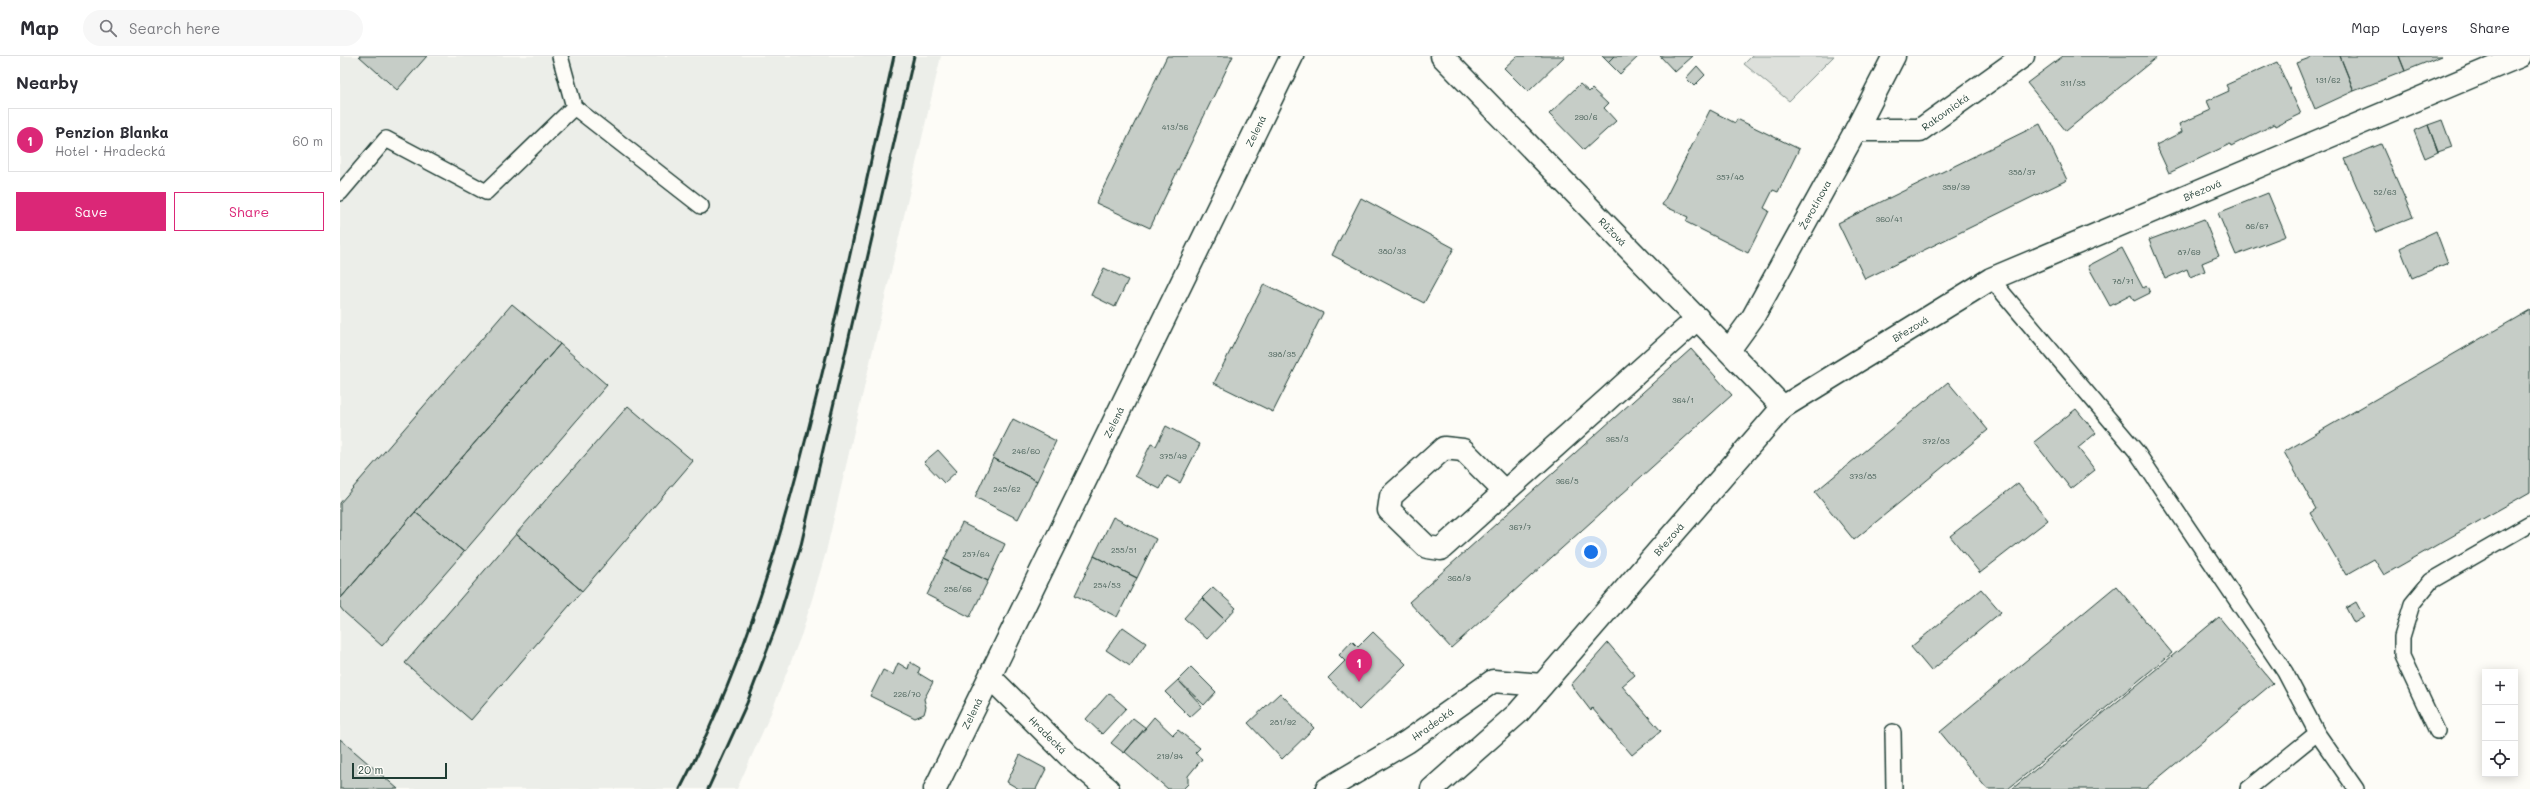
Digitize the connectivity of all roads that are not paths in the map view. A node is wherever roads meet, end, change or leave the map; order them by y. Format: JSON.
{"nodes":[{"id":1,"x":560,"y":56,"type":"edge"},
{"id":2,"x":1292,"y":56,"type":"edge"},
{"id":3,"x":1442,"y":56,"type":"edge"},
{"id":4,"x":1894,"y":56,"type":"edge"},
{"id":5,"x":2023,"y":56,"type":"edge"},
{"id":6,"x":2520,"y":56,"type":"edge"},
{"id":7,"x":574,"y":107,"type":"junction"},
{"id":8,"x":1856,"y":130,"type":"junction"},
{"id":9,"x":340,"y":192,"type":"edge"},
{"id":10,"x":700,"y":206,"type":"dead end"},
{"id":11,"x":1991,"y":279,"type":"junction"},
{"id":12,"x":1698,"y":318,"type":"junction"},
{"id":13,"x":1729,"y":350,"type":"junction"},
{"id":14,"x":1783,"y":407,"type":"junction"},
{"id":15,"x":1504,"y":492,"type":"junction"},
{"id":16,"x":2530,"y":524,"type":"edge"},
{"id":17,"x":990,"y":677,"type":"junction"},
{"id":18,"x":1542,"y":685,"type":"junction"},
{"id":19,"x":2437,"y":731,"type":"dead end"},
{"id":20,"x":1893,"y":732,"type":"dead end"},
{"id":21,"x":2317,"y":733,"type":"junction"},
{"id":22,"x":935,"y":789,"type":"edge"},
{"id":23,"x":1108,"y":789,"type":"edge"},
{"id":24,"x":1327,"y":789,"type":"edge"},
{"id":25,"x":1432,"y":789,"type":"edge"},
{"id":26,"x":1894,"y":789,"type":"edge"},
{"id":27,"x":2248,"y":789,"type":"edge"},
{"id":28,"x":2356,"y":789,"type":"edge"}],
"edges":[{"from":1,"to":7,"type":"lane"},
{"from":2,"to":17,"type":"street","name":"Zelená"},
{"from":3,"to":12,"type":"street","name":"Růžová"},
{"from":4,"to":8,"type":"street","name":"Žerotínova"},
{"from":5,"to":8,"type":"street","name":"Rakovnická"},
{"from":6,"to":11,"type":"street","name":"Březová"},
{"from":7,"to":9,"type":"lane"},
{"from":7,"to":10,"type":"lane"},
{"from":8,"to":13,"type":"street","name":"Žerotínova"},
{"from":11,"to":14,"type":"street","name":"Březová"},
{"from":11,"to":21,"type":"lane"},
{"from":12,"to":13,"type":"street","name":"Růžová"},
{"from":12,"to":15,"type":"street"},
{"from":13,"to":14,"type":"street","name":"Růžová"},
{"from":14,"to":18,"type":"street","name":"Březová"},
{"from":15,"to":15,"type":"street"},
{"from":16,"to":19,"type":"lane"},
{"from":17,"to":22,"type":"street","name":"Zelená"},
{"from":17,"to":23,"type":"street","name":"Hradecká"},
{"from":18,"to":24,"type":"street","name":"Hradecká"},
{"from":18,"to":25,"type":"street","name":"Březová"},
{"from":20,"to":26,"type":"lane"},
{"from":21,"to":27,"type":"lane"},
{"from":21,"to":28,"type":"lane"}]}
